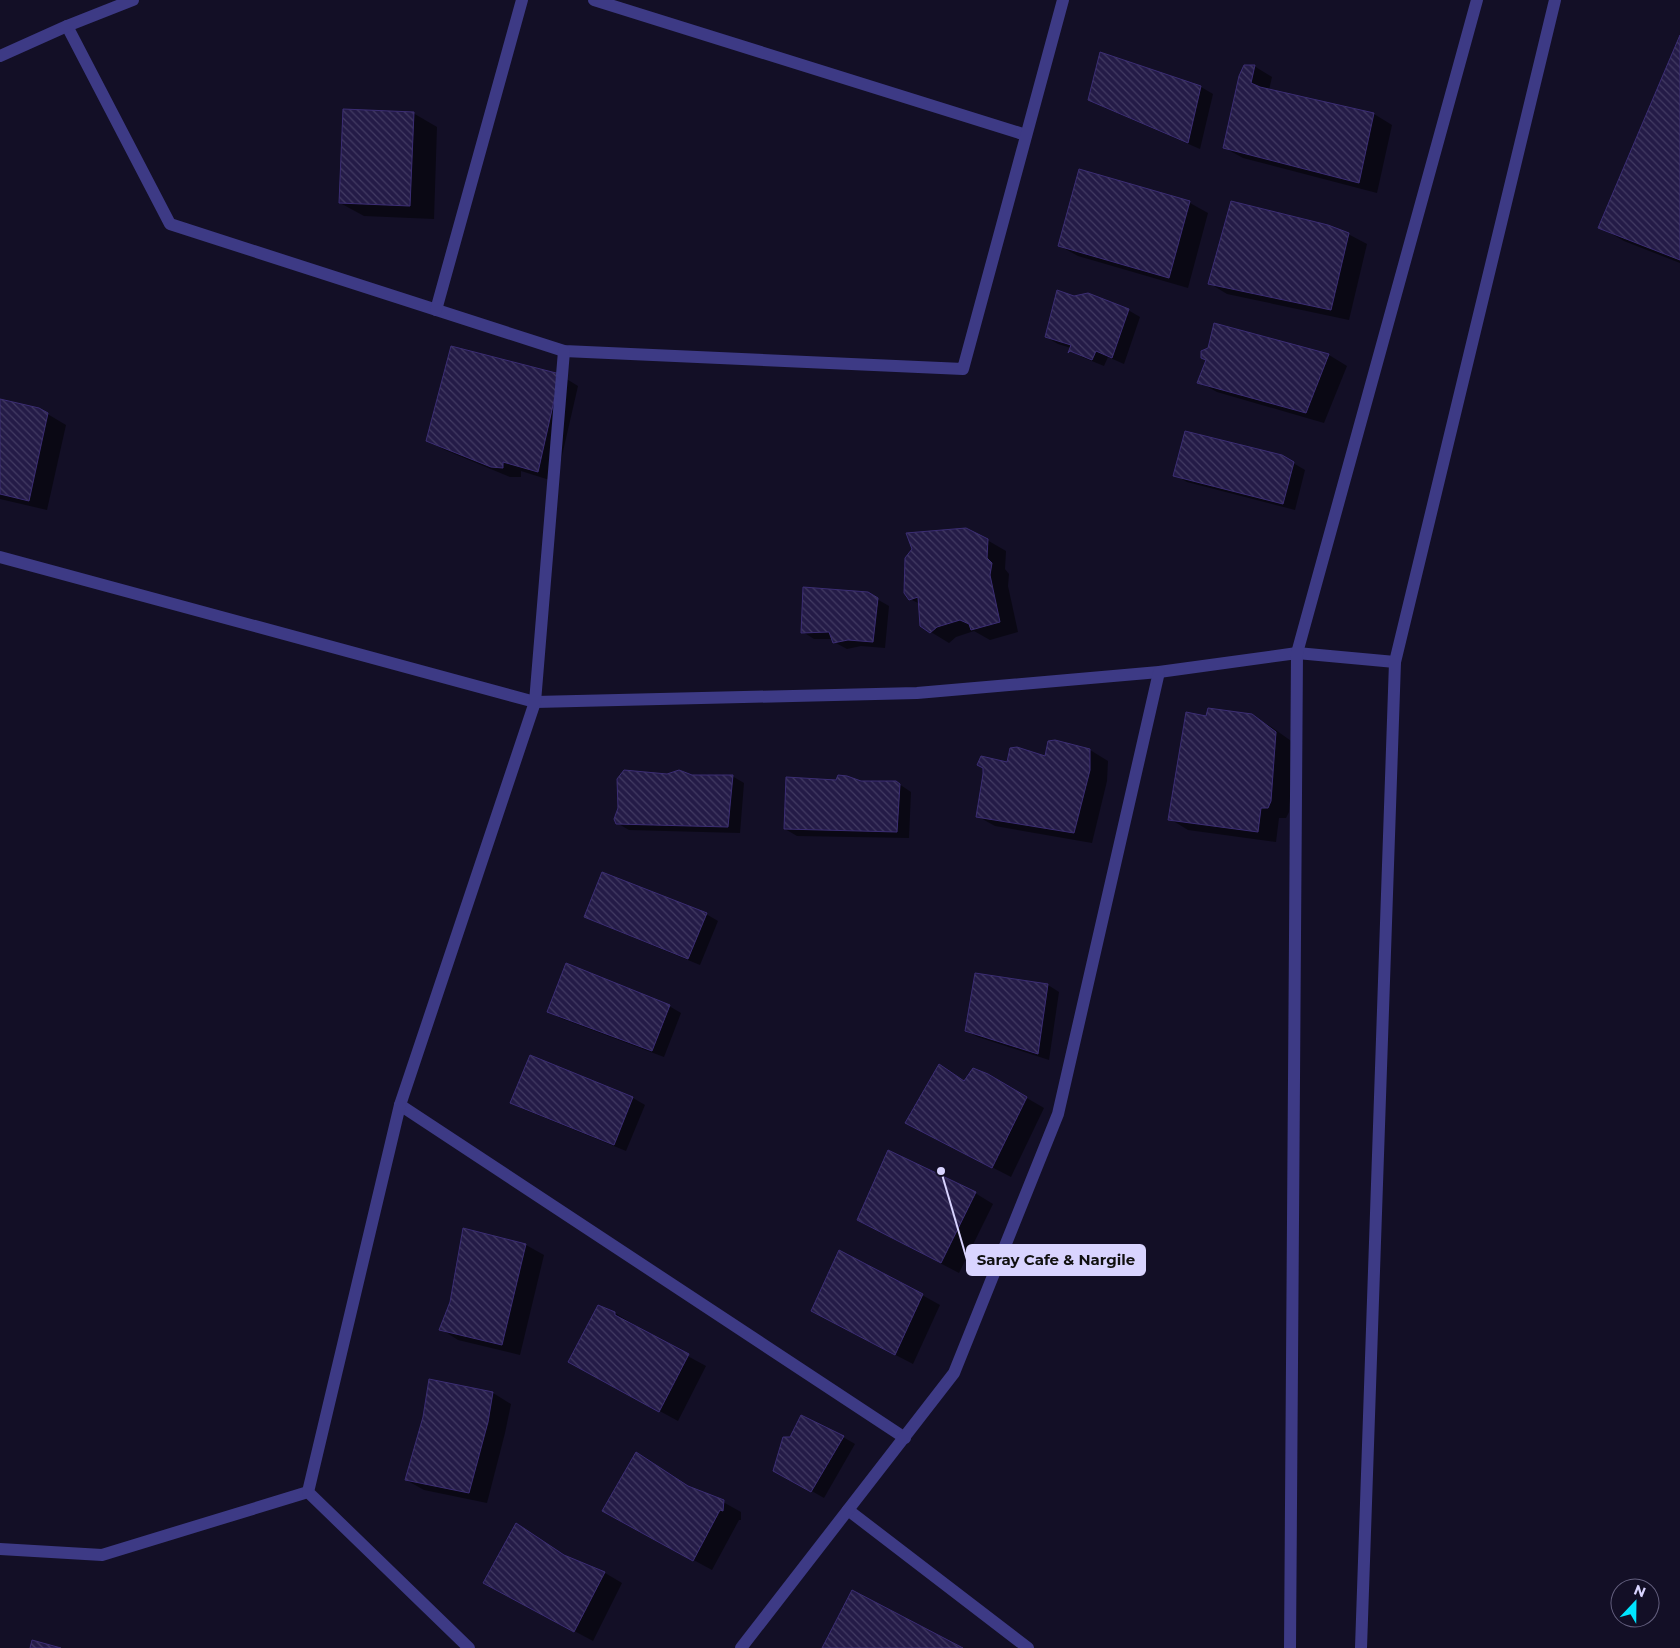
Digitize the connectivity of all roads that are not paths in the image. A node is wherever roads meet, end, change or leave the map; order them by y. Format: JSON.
{"nodes":[{"id":1,"x":133,"y":0,"type":"edge"},
{"id":2,"x":522,"y":0,"type":"edge"},
{"id":3,"x":594,"y":0,"type":"edge"},
{"id":4,"x":1064,"y":0,"type":"edge"},
{"id":5,"x":1477,"y":0,"type":"edge"},
{"id":6,"x":1555,"y":0,"type":"edge"},
{"id":7,"x":67,"y":26,"type":"junction"},
{"id":8,"x":0,"y":56,"type":"edge"},
{"id":9,"x":1026,"y":135,"type":"junction"},
{"id":10,"x":436,"y":310,"type":"junction"},
{"id":11,"x":564,"y":351,"type":"junction"},
{"id":12,"x":0,"y":557,"type":"edge"},
{"id":13,"x":1297,"y":653,"type":"junction"},
{"id":14,"x":1395,"y":662,"type":"junction"},
{"id":15,"x":1159,"y":672,"type":"junction"},
{"id":16,"x":535,"y":702,"type":"junction"},
{"id":17,"x":400,"y":1105,"type":"junction"},
{"id":18,"x":904,"y":1438,"type":"junction"},
{"id":19,"x":308,"y":1492,"type":"junction"},
{"id":20,"x":848,"y":1510,"type":"junction"},
{"id":21,"x":0,"y":1549,"type":"edge"},
{"id":22,"x":469,"y":1648,"type":"edge"},
{"id":23,"x":742,"y":1648,"type":"edge"},
{"id":24,"x":1028,"y":1648,"type":"edge"},
{"id":25,"x":1290,"y":1648,"type":"edge"},
{"id":26,"x":1361,"y":1648,"type":"edge"}],
"edges":[{"from":1,"to":7,"type":"street"},
{"from":2,"to":10,"type":"street"},
{"from":3,"to":9,"type":"street"},
{"from":4,"to":9,"type":"street"},
{"from":5,"to":13,"type":"street"},
{"from":6,"to":14,"type":"street"},
{"from":7,"to":8,"type":"street"},
{"from":7,"to":10,"type":"street"},
{"from":9,"to":11,"type":"street"},
{"from":10,"to":11,"type":"street"},
{"from":11,"to":16,"type":"street"},
{"from":12,"to":16,"type":"street"},
{"from":13,"to":14,"type":"street"},
{"from":13,"to":15,"type":"street"},
{"from":13,"to":25,"type":"street"},
{"from":14,"to":26,"type":"street"},
{"from":15,"to":16,"type":"street"},
{"from":15,"to":18,"type":"street"},
{"from":16,"to":17,"type":"street"},
{"from":17,"to":18,"type":"street"},
{"from":17,"to":19,"type":"street"},
{"from":18,"to":20,"type":"street"},
{"from":19,"to":21,"type":"street"},
{"from":19,"to":22,"type":"street"},
{"from":20,"to":23,"type":"street"},
{"from":20,"to":24,"type":"street"}]}
